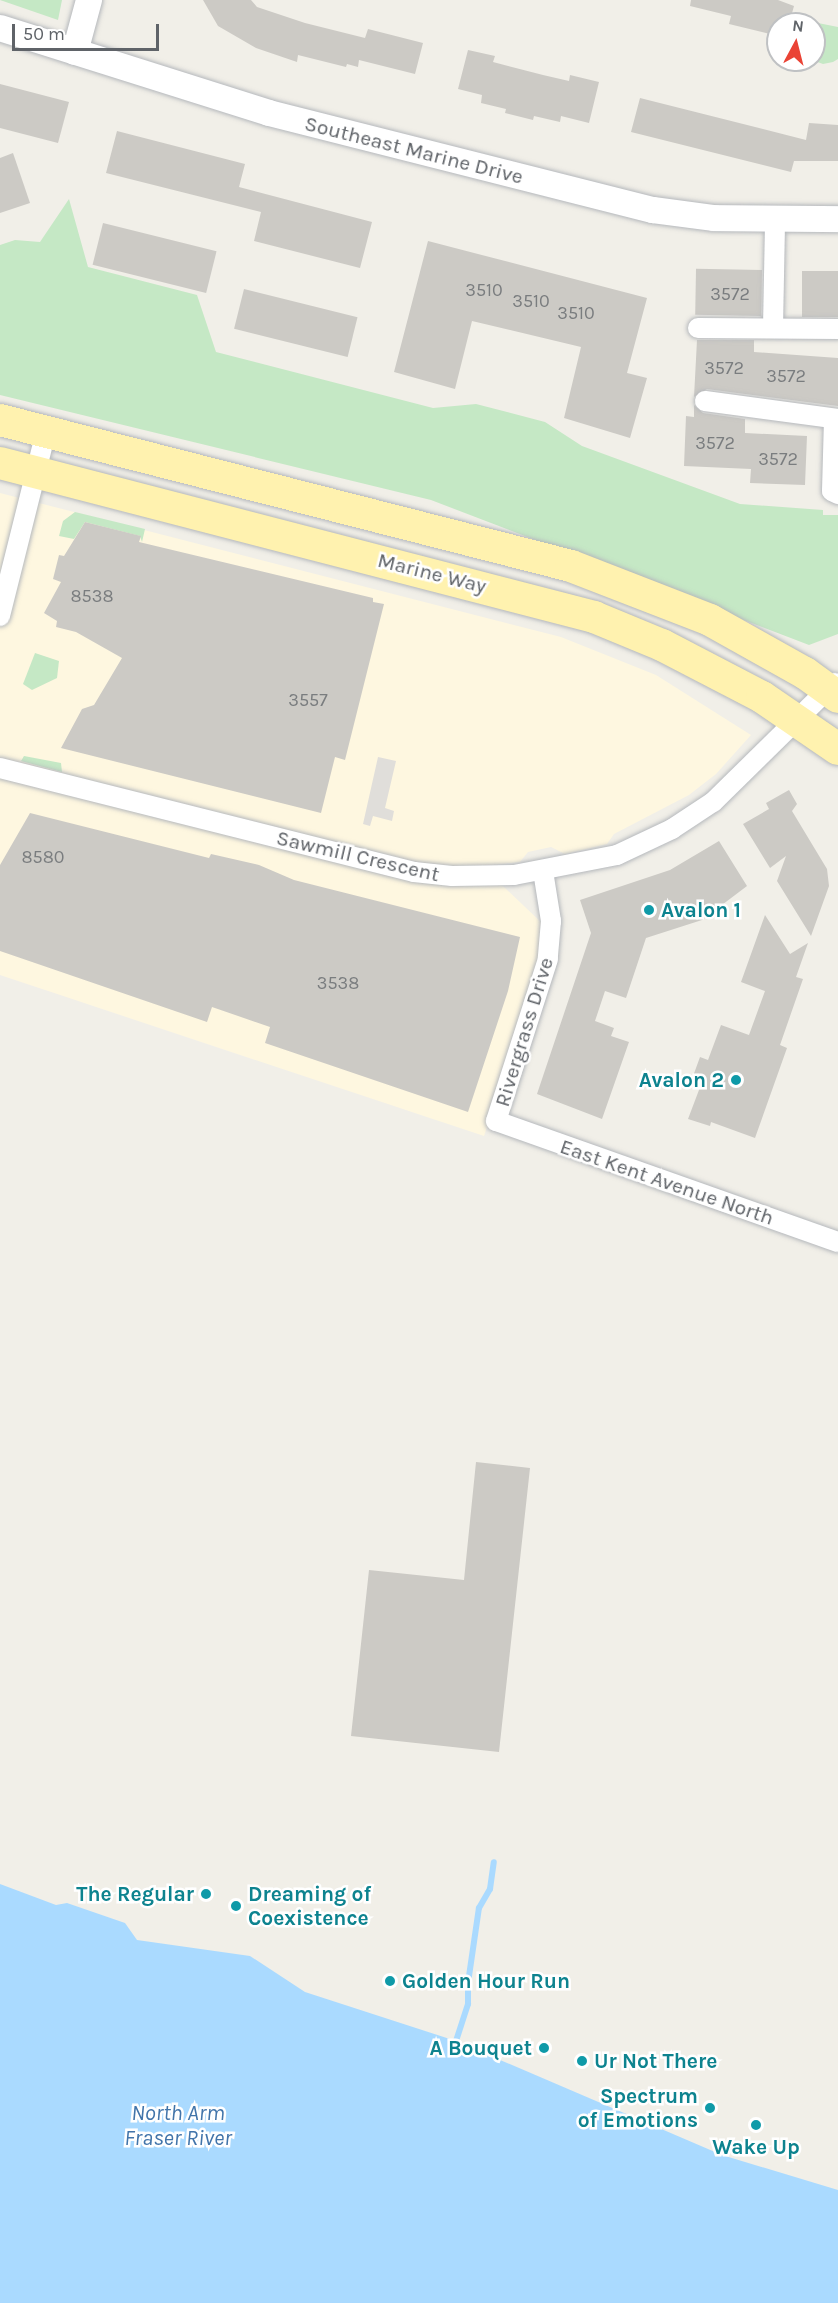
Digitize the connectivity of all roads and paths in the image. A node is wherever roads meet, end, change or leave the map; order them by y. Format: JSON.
{"nodes":[{"id":1,"x":89,"y":0,"type":"edge"},
{"id":2,"x":0,"y":28,"type":"edge"},
{"id":3,"x":75,"y":52,"type":"junction"},
{"id":4,"x":838,"y":219,"type":"edge"},
{"id":5,"x":775,"y":220,"type":"junction"},
{"id":6,"x":698,"y":328,"type":"dead end"},
{"id":7,"x":773,"y":328,"type":"junction"},
{"id":8,"x":838,"y":329,"type":"edge"},
{"id":9,"x":705,"y":401,"type":"dead end"},
{"id":10,"x":836,"y":419,"type":"edge"},
{"id":11,"x":0,"y":420,"type":"edge"},
{"id":12,"x":46,"y":432,"type":"junction"},
{"id":13,"x":0,"y":463,"type":"edge"},
{"id":14,"x":36,"y":472,"type":"junction"},
{"id":15,"x":838,"y":494,"type":"edge"},
{"id":16,"x":0,"y":616,"type":"edge"},
{"id":17,"x":834,"y":688,"type":"edge"},
{"id":18,"x":797,"y":720,"type":"junction"},
{"id":19,"x":838,"y":749,"type":"edge"},
{"id":20,"x":0,"y":768,"type":"edge"},
{"id":21,"x":543,"y":871,"type":"junction"},
{"id":22,"x":496,"y":1121,"type":"joint"},
{"id":23,"x":838,"y":1242,"type":"edge"}],
"edges":[{"from":1,"to":3,"type":"street"},
{"from":2,"to":3,"type":"street","name":"Southeast Marine Drive"},
{"from":3,"to":5,"type":"street","name":"Southeast Marine Drive"},
{"from":4,"to":5,"type":"street","name":"Southeast Marine Drive"},
{"from":5,"to":7,"type":"street"},
{"from":6,"to":7,"type":"street"},
{"from":7,"to":8,"type":"street"},
{"from":9,"to":10,"type":"street"},
{"from":10,"to":15,"type":"street"},
{"from":11,"to":12,"type":"main road","name":"Marine Way"},
{"from":12,"to":14,"type":"street"},
{"from":12,"to":17,"type":"main road","name":"Marine Way"},
{"from":13,"to":14,"type":"main road","name":"Marine Way"},
{"from":14,"to":16,"type":"street"},
{"from":14,"to":18,"type":"main road","name":"Marine Way"},
{"from":17,"to":18,"type":"street","name":"Sawmill Crescent"},
{"from":18,"to":19,"type":"main road","name":"Marine Way"},
{"from":18,"to":21,"type":"street","name":"Sawmill Crescent"},
{"from":20,"to":21,"type":"street","name":"Sawmill Crescent"},
{"from":21,"to":22,"type":"street","name":"Rivergrass Drive"},
{"from":22,"to":23,"type":"street","name":"East Kent Avenue North"}]}
